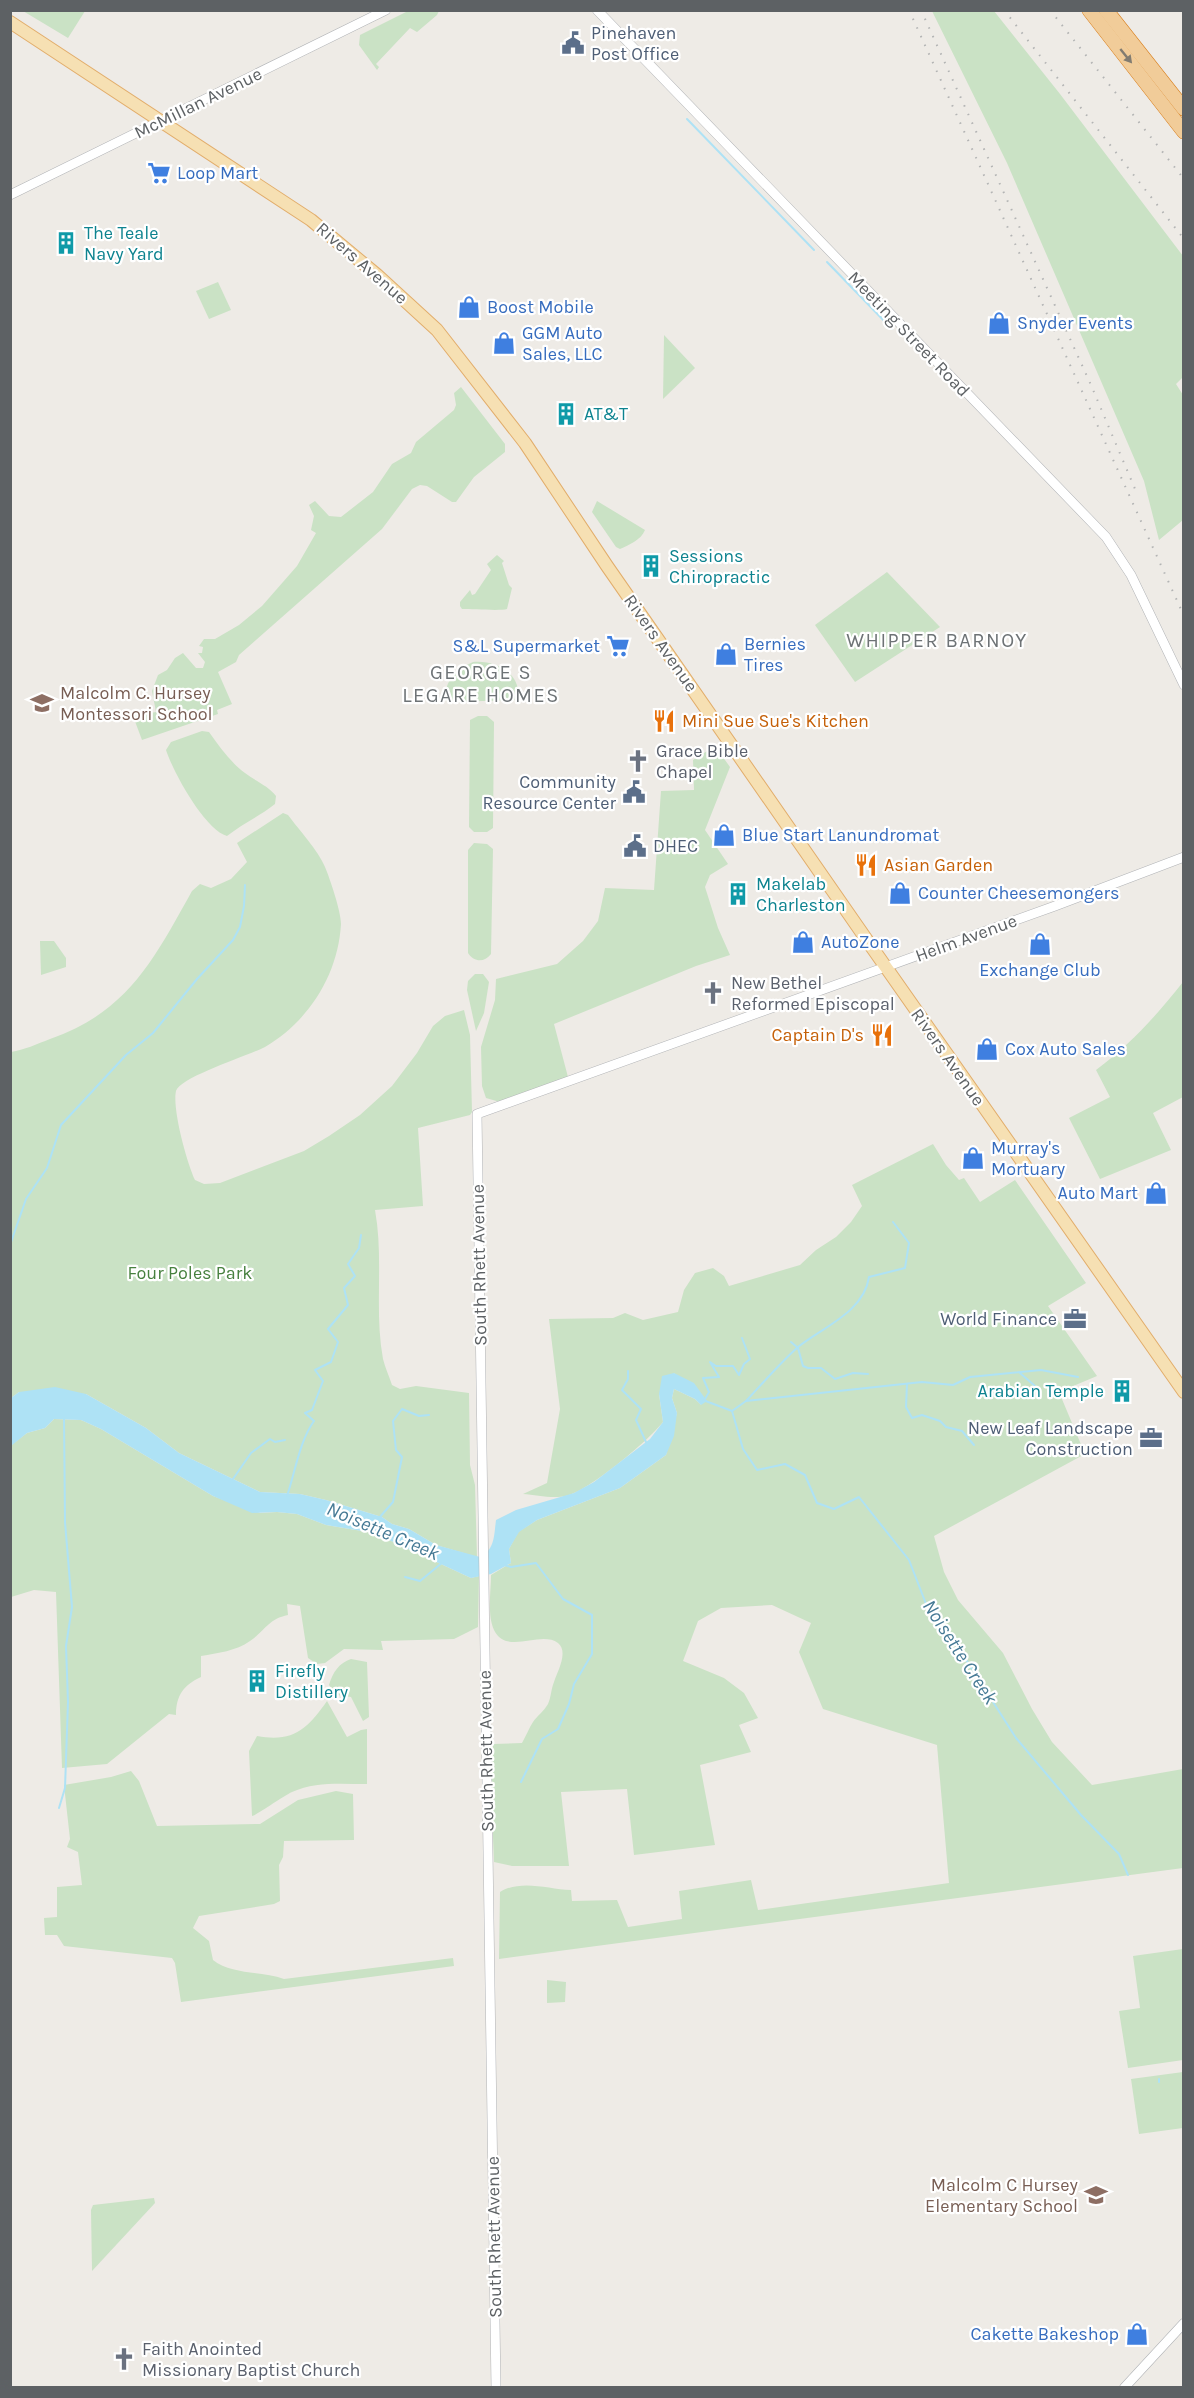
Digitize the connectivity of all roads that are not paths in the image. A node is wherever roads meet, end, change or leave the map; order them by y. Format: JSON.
{"nodes":[{"id":1,"x":386,"y":10,"type":"edge"},
{"id":2,"x":597,"y":10,"type":"edge"},
{"id":3,"x":1089,"y":10,"type":"edge"},
{"id":4,"x":1106,"y":10,"type":"edge"},
{"id":5,"x":10,"y":22,"type":"edge"},
{"id":6,"x":1184,"y":109,"type":"edge"},
{"id":7,"x":162,"y":121,"type":"junction"},
{"id":8,"x":1184,"y":132,"type":"edge"},
{"id":9,"x":10,"y":195,"type":"edge"},
{"id":10,"x":1184,"y":684,"type":"edge"},
{"id":11,"x":1184,"y":857,"type":"edge"},
{"id":12,"x":885,"y":967,"type":"junction"},
{"id":13,"x":477,"y":1114,"type":"joint"},
{"id":14,"x":1184,"y":1392,"type":"edge"},
{"id":15,"x":1184,"y":2323,"type":"edge"},
{"id":16,"x":496,"y":2388,"type":"edge"},
{"id":17,"x":1124,"y":2388,"type":"edge"}],
"edges":[{"from":1,"to":7,"type":"street","name":"McMillan Avenue"},
{"from":2,"to":10,"type":"street","name":"Meeting Street Road"},
{"from":3,"to":8,"type":"highway","one_way":true},
{"from":4,"to":6,"type":"highway"},
{"from":5,"to":7,"type":"main road","name":"Rivers Avenue"},
{"from":7,"to":9,"type":"street","name":"McMillan Avenue"},
{"from":7,"to":12,"type":"main road","name":"Rivers Avenue"},
{"from":11,"to":12,"type":"street","name":"Helm Avenue"},
{"from":12,"to":13,"type":"street","name":"Helm Avenue"},
{"from":12,"to":14,"type":"main road","name":"Rivers Avenue"},
{"from":13,"to":16,"type":"street","name":"South Rhett Avenue"},
{"from":15,"to":17,"type":"street"}]}
